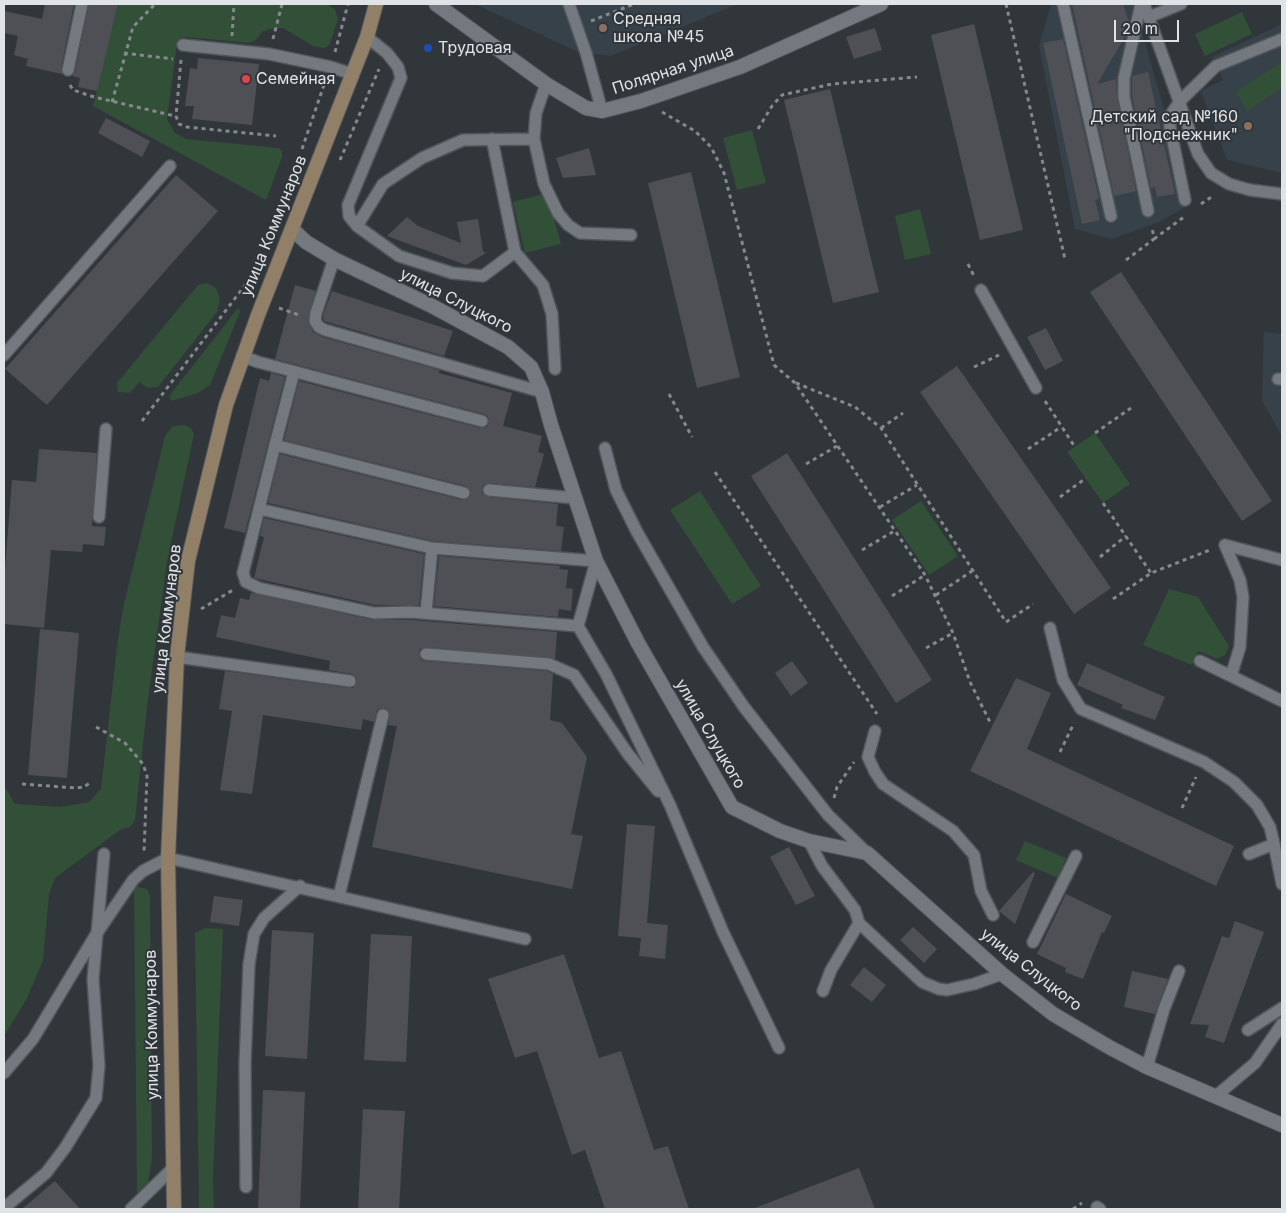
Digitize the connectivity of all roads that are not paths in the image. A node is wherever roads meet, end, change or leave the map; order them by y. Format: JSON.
{"nodes":[{"id":1,"x":82,"y":4,"type":"edge"},
{"id":2,"x":376,"y":4,"type":"edge"},
{"id":3,"x":436,"y":4,"type":"edge"},
{"id":4,"x":569,"y":4,"type":"edge"},
{"id":5,"x":881,"y":4,"type":"edge"},
{"id":6,"x":1063,"y":4,"type":"edge"},
{"id":7,"x":1142,"y":4,"type":"edge"},
{"id":8,"x":1181,"y":4,"type":"edge"},
{"id":9,"x":1149,"y":17,"type":"junction"},
{"id":10,"x":367,"y":37,"type":"junction"},
{"id":11,"x":1282,"y":39,"type":"edge"},
{"id":12,"x":183,"y":45,"type":"road end"},
{"id":13,"x":68,"y":70,"type":"road end"},
{"id":14,"x":352,"y":74,"type":"junction"},
{"id":15,"x":546,"y":84,"type":"junction"},
{"id":16,"x":1180,"y":101,"type":"junction"},
{"id":17,"x":602,"y":111,"type":"junction"},
{"id":18,"x":492,"y":139,"type":"junction"},
{"id":19,"x":534,"y":139,"type":"junction"},
{"id":20,"x":170,"y":166,"type":"dead end"},
{"id":21,"x":1282,"y":194,"type":"edge"},
{"id":22,"x":1184,"y":200,"type":"dead end"},
{"id":23,"x":1148,"y":211,"type":"road end"},
{"id":24,"x":1111,"y":216,"type":"dead end"},
{"id":25,"x":357,"y":226,"type":"junction"},
{"id":26,"x":292,"y":229,"type":"junction"},
{"id":27,"x":632,"y":235,"type":"dead end"},
{"id":28,"x":515,"y":252,"type":"junction"},
{"id":29,"x":334,"y":259,"type":"junction"},
{"id":30,"x":981,"y":290,"type":"dead end"},
{"id":31,"x":4,"y":355,"type":"edge"},
{"id":32,"x":242,"y":356,"type":"junction"},
{"id":33,"x":555,"y":370,"type":"dead end"},
{"id":34,"x":294,"y":372,"type":"junction"},
{"id":35,"x":1036,"y":388,"type":"road end"},
{"id":36,"x":542,"y":392,"type":"junction"},
{"id":37,"x":482,"y":421,"type":"dead end"},
{"id":38,"x":106,"y":429,"type":"dead end"},
{"id":39,"x":275,"y":444,"type":"junction"},
{"id":40,"x":605,"y":448,"type":"dead end"},
{"id":41,"x":489,"y":490,"type":"dead end"},
{"id":42,"x":464,"y":493,"type":"dead end"},
{"id":43,"x":575,"y":498,"type":"junction"},
{"id":44,"x":259,"y":509,"type":"junction"},
{"id":45,"x":99,"y":517,"type":"dead end"},
{"id":46,"x":432,"y":548,"type":"junction"},
{"id":47,"x":596,"y":560,"type":"junction"},
{"id":48,"x":1282,"y":560,"type":"edge"},
{"id":49,"x":426,"y":613,"type":"junction"},
{"id":50,"x":578,"y":626,"type":"junction"},
{"id":51,"x":1050,"y":628,"type":"dead end"},
{"id":52,"x":426,"y":654,"type":"dead end"},
{"id":53,"x":177,"y":657,"type":"junction"},
{"id":54,"x":1200,"y":661,"type":"dead end"},
{"id":55,"x":1230,"y":676,"type":"junction"},
{"id":56,"x":350,"y":681,"type":"dead end"},
{"id":57,"x":1282,"y":701,"type":"edge"},
{"id":58,"x":383,"y":715,"type":"dead end"},
{"id":59,"x":875,"y":731,"type":"dead end"},
{"id":60,"x":670,"y":806,"type":"junction"},
{"id":61,"x":809,"y":841,"type":"junction"},
{"id":62,"x":1274,"y":844,"type":"junction"},
{"id":63,"x":867,"y":852,"type":"junction"},
{"id":64,"x":104,"y":854,"type":"dead end"},
{"id":65,"x":1249,"y":854,"type":"dead end"},
{"id":66,"x":1076,"y":856,"type":"dead end"},
{"id":67,"x":168,"y":858,"type":"junction"},
{"id":68,"x":1281,"y":870,"type":"edge"},
{"id":69,"x":1282,"y":884,"type":"edge"},
{"id":70,"x":300,"y":886,"type":"junction"},
{"id":71,"x":339,"y":896,"type":"junction"},
{"id":72,"x":993,"y":915,"type":"dead end"},
{"id":73,"x":859,"y":923,"type":"junction"},
{"id":74,"x":95,"y":936,"type":"junction"},
{"id":75,"x":525,"y":939,"type":"dead end"},
{"id":76,"x":1032,"y":942,"type":"dead end"},
{"id":77,"x":1179,"y":971,"type":"dead end"},
{"id":78,"x":1002,"y":974,"type":"junction"},
{"id":79,"x":823,"y":991,"type":"dead end"},
{"id":80,"x":1282,"y":1008,"type":"edge"},
{"id":81,"x":1282,"y":1024,"type":"edge"},
{"id":82,"x":1248,"y":1030,"type":"dead end"},
{"id":83,"x":779,"y":1048,"type":"dead end"},
{"id":84,"x":1147,"y":1067,"type":"junction"},
{"id":85,"x":4,"y":1073,"type":"edge"},
{"id":86,"x":1216,"y":1096,"type":"junction"},
{"id":87,"x":1282,"y":1125,"type":"edge"},
{"id":88,"x":172,"y":1169,"type":"junction"},
{"id":89,"x":246,"y":1187,"type":"dead end"},
{"id":90,"x":4,"y":1208,"type":"edge"},
{"id":91,"x":131,"y":1209,"type":"edge"},
{"id":92,"x":174,"y":1209,"type":"edge"}],
"edges":[{"from":1,"to":13,"type":"lane"},
{"from":2,"to":10,"type":"main road","name":"улица Коммунаров"},
{"from":3,"to":15,"type":"street","name":"Полярная улица"},
{"from":4,"to":17,"type":"lane"},
{"from":5,"to":17,"type":"street","name":"Полярная улица"},
{"from":6,"to":24,"type":"lane"},
{"from":7,"to":9,"type":"lane"},
{"from":7,"to":23,"type":"lane"},
{"from":8,"to":9,"type":"lane"},
{"from":9,"to":16,"type":"lane"},
{"from":10,"to":14,"type":"main road","name":"улица Коммунаров"},
{"from":10,"to":25,"type":"lane"},
{"from":11,"to":16,"type":"lane"},
{"from":12,"to":14,"type":"lane"},
{"from":14,"to":26,"type":"main road","name":"улица Коммунаров"},
{"from":15,"to":17,"type":"street","name":"Полярная улица"},
{"from":15,"to":19,"type":"lane"},
{"from":16,"to":21,"type":"lane"},
{"from":16,"to":22,"type":"lane"},
{"from":18,"to":19,"type":"lane"},
{"from":18,"to":25,"type":"lane"},
{"from":18,"to":28,"type":"lane"},
{"from":19,"to":27,"type":"lane"},
{"from":20,"to":31,"type":"lane"},
{"from":25,"to":28,"type":"lane"},
{"from":26,"to":29,"type":"street","name":"улица Слуцкого"},
{"from":26,"to":32,"type":"main road","name":"улица Коммунаров"},
{"from":28,"to":33,"type":"lane"},
{"from":29,"to":36,"type":"street","name":"улица Слуцкого"},
{"from":29,"to":36,"type":"lane"},
{"from":30,"to":35,"type":"lane"},
{"from":32,"to":34,"type":"lane"},
{"from":32,"to":53,"type":"main road","name":"улица Коммунаров"},
{"from":34,"to":37,"type":"lane"},
{"from":34,"to":39,"type":"lane"},
{"from":36,"to":43,"type":"street","name":"улица Слуцкого"},
{"from":38,"to":45,"type":"lane"},
{"from":39,"to":42,"type":"lane"},
{"from":39,"to":44,"type":"lane"},
{"from":40,"to":63,"type":"lane"},
{"from":41,"to":43,"type":"lane"},
{"from":43,"to":47,"type":"street","name":"улица Слуцкого"},
{"from":44,"to":46,"type":"lane"},
{"from":44,"to":49,"type":"lane"},
{"from":46,"to":47,"type":"lane"},
{"from":46,"to":49,"type":"lane"},
{"from":47,"to":50,"type":"lane"},
{"from":47,"to":61,"type":"street","name":"улица Слуцкого"},
{"from":48,"to":55,"type":"lane"},
{"from":49,"to":50,"type":"lane"},
{"from":50,"to":60,"type":"lane"},
{"from":51,"to":62,"type":"lane"},
{"from":52,"to":60,"type":"lane"},
{"from":53,"to":56,"type":"lane"},
{"from":53,"to":67,"type":"main road","name":"улица Коммунаров"},
{"from":54,"to":55,"type":"lane"},
{"from":55,"to":57,"type":"lane"},
{"from":58,"to":71,"type":"lane"},
{"from":59,"to":72,"type":"lane"},
{"from":60,"to":83,"type":"lane"},
{"from":61,"to":63,"type":"street","name":"улица Слуцкого"},
{"from":61,"to":73,"type":"lane"},
{"from":62,"to":65,"type":"lane"},
{"from":62,"to":68,"type":"lane"},
{"from":63,"to":78,"type":"street","name":"улица Слуцкого"},
{"from":64,"to":74,"type":"lane"},
{"from":66,"to":76,"type":"lane"},
{"from":67,"to":70,"type":"lane"},
{"from":67,"to":74,"type":"lane"},
{"from":67,"to":88,"type":"main road","name":"улица Коммунаров"},
{"from":68,"to":69,"type":"lane"},
{"from":70,"to":71,"type":"lane"},
{"from":70,"to":89,"type":"lane"},
{"from":71,"to":75,"type":"lane"},
{"from":73,"to":78,"type":"lane"},
{"from":73,"to":79,"type":"lane"},
{"from":74,"to":85,"type":"lane"},
{"from":74,"to":90,"type":"lane"},
{"from":77,"to":84,"type":"lane"},
{"from":78,"to":84,"type":"street","name":"улица Слуцкого"},
{"from":80,"to":82,"type":"lane"},
{"from":81,"to":86,"type":"lane"},
{"from":84,"to":86,"type":"street","name":"улица Слуцкого"},
{"from":86,"to":87,"type":"street","name":"улица Слуцкого"},
{"from":88,"to":91,"type":"lane"},
{"from":88,"to":92,"type":"main road","name":"улица Коммунаров"}]}
